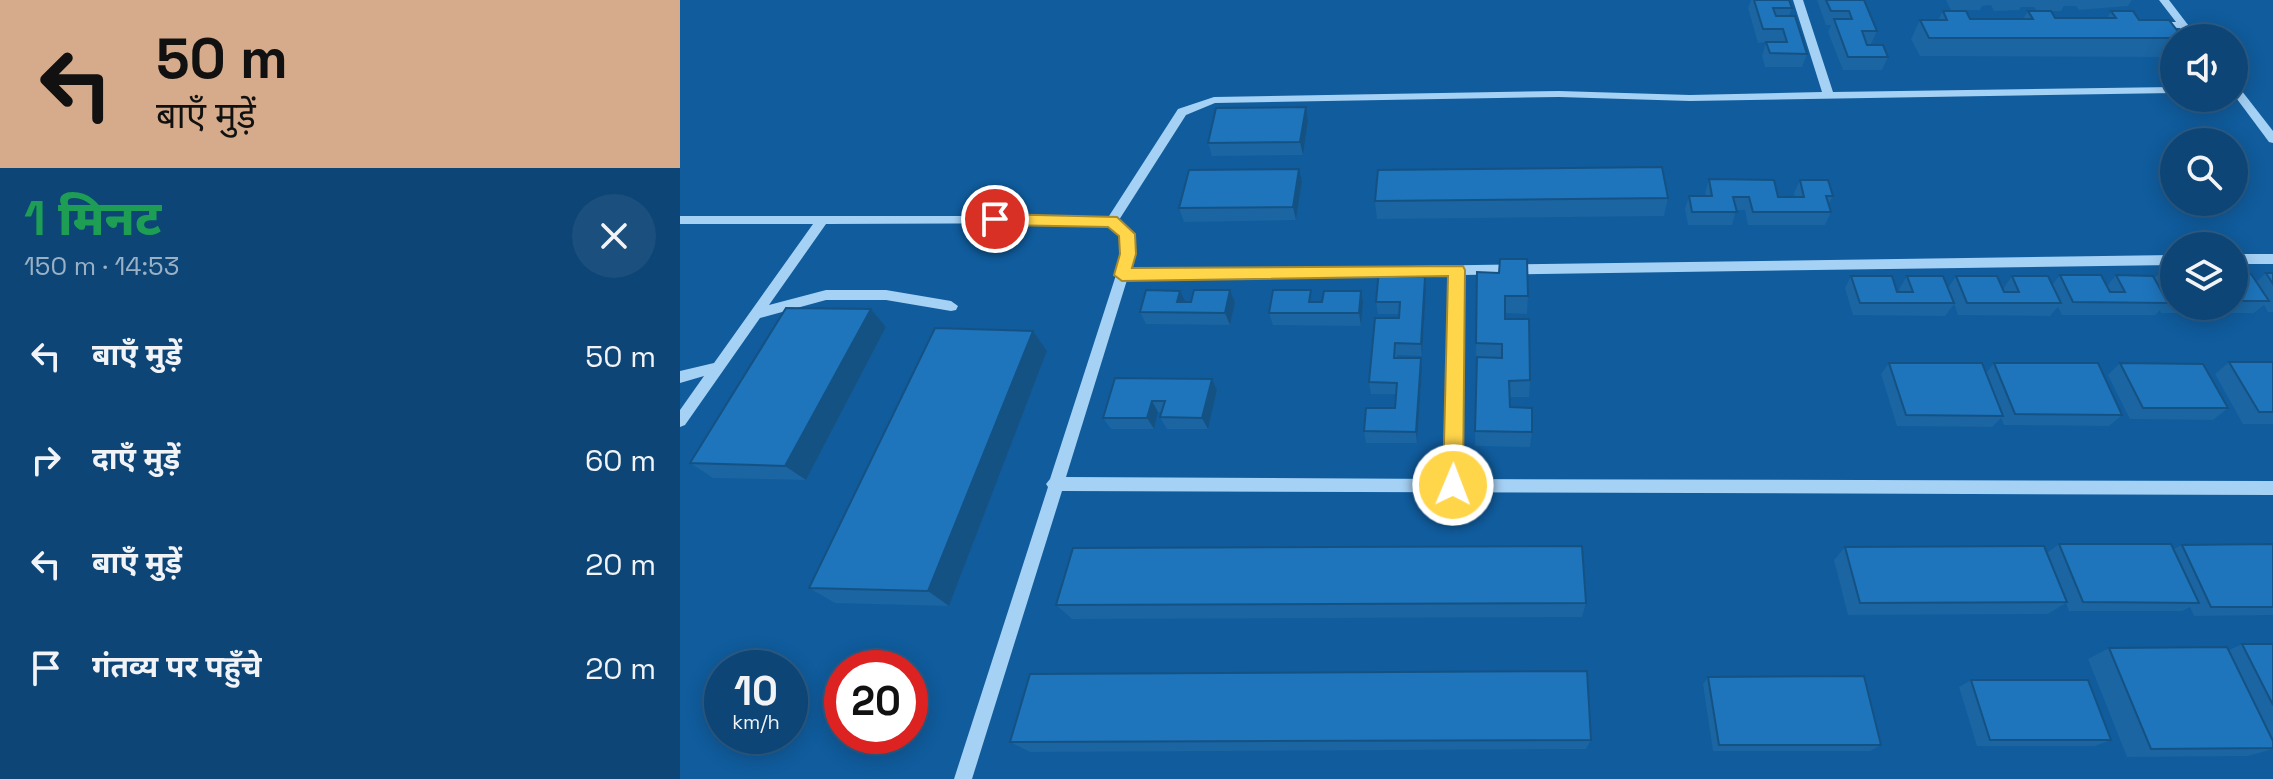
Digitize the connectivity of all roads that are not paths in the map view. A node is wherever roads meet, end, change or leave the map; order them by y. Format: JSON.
{"nodes":[{"id":1,"x":1798,"y":0,"type":"edge"},
{"id":2,"x":2164,"y":0,"type":"edge"},
{"id":3,"x":2135,"y":24,"type":"edge"},
{"id":4,"x":2182,"y":24,"type":"edge"},
{"id":5,"x":2160,"y":25,"type":"edge"},
{"id":6,"x":2160,"y":90,"type":"edge"},
{"id":7,"x":1828,"y":94,"type":"junction"},
{"id":8,"x":2248,"y":107,"type":"edge"},
{"id":9,"x":2273,"y":139,"type":"edge"},
{"id":10,"x":680,"y":220,"type":"edge"},
{"id":11,"x":822,"y":220,"type":"junction"},
{"id":12,"x":1112,"y":221,"type":"junction"},
{"id":13,"x":2248,"y":259,"type":"edge"},
{"id":14,"x":2273,"y":259,"type":"edge"},
{"id":15,"x":2160,"y":260,"type":"edge"},
{"id":16,"x":1457,"y":270,"type":"junction"},
{"id":17,"x":1122,"y":275,"type":"junction"},
{"id":18,"x":951,"y":306,"type":"dead end"},
{"id":19,"x":756,"y":314,"type":"junction"},
{"id":20,"x":718,"y":367,"type":"junction"},
{"id":21,"x":680,"y":377,"type":"edge"},
{"id":22,"x":680,"y":421,"type":"edge"},
{"id":23,"x":1054,"y":484,"type":"junction"},
{"id":24,"x":1453,"y":485,"type":"junction"},
{"id":25,"x":2273,"y":488,"type":"edge"},
{"id":26,"x":963,"y":779,"type":"edge"}],
"edges":[{"from":1,"to":7,"type":"lane"},
{"from":2,"to":4,"type":"lane"},
{"from":3,"to":5,"type":"lane"},
{"from":6,"to":7,"type":"lane"},
{"from":7,"to":12,"type":"lane"},
{"from":8,"to":9,"type":"lane"},
{"from":10,"to":11,"type":"lane"},
{"from":11,"to":12,"type":"lane"},
{"from":11,"to":19,"type":"lane"},
{"from":12,"to":17,"type":"lane"},
{"from":13,"to":14,"type":"lane"},
{"from":15,"to":16,"type":"lane"},
{"from":16,"to":17,"type":"lane"},
{"from":16,"to":24,"type":"lane"},
{"from":17,"to":23,"type":"lane"},
{"from":18,"to":19,"type":"lane"},
{"from":19,"to":20,"type":"lane"},
{"from":20,"to":21,"type":"lane"},
{"from":20,"to":22,"type":"lane"},
{"from":23,"to":24,"type":"lane"},
{"from":23,"to":26,"type":"lane"},
{"from":24,"to":25,"type":"lane"}]}
